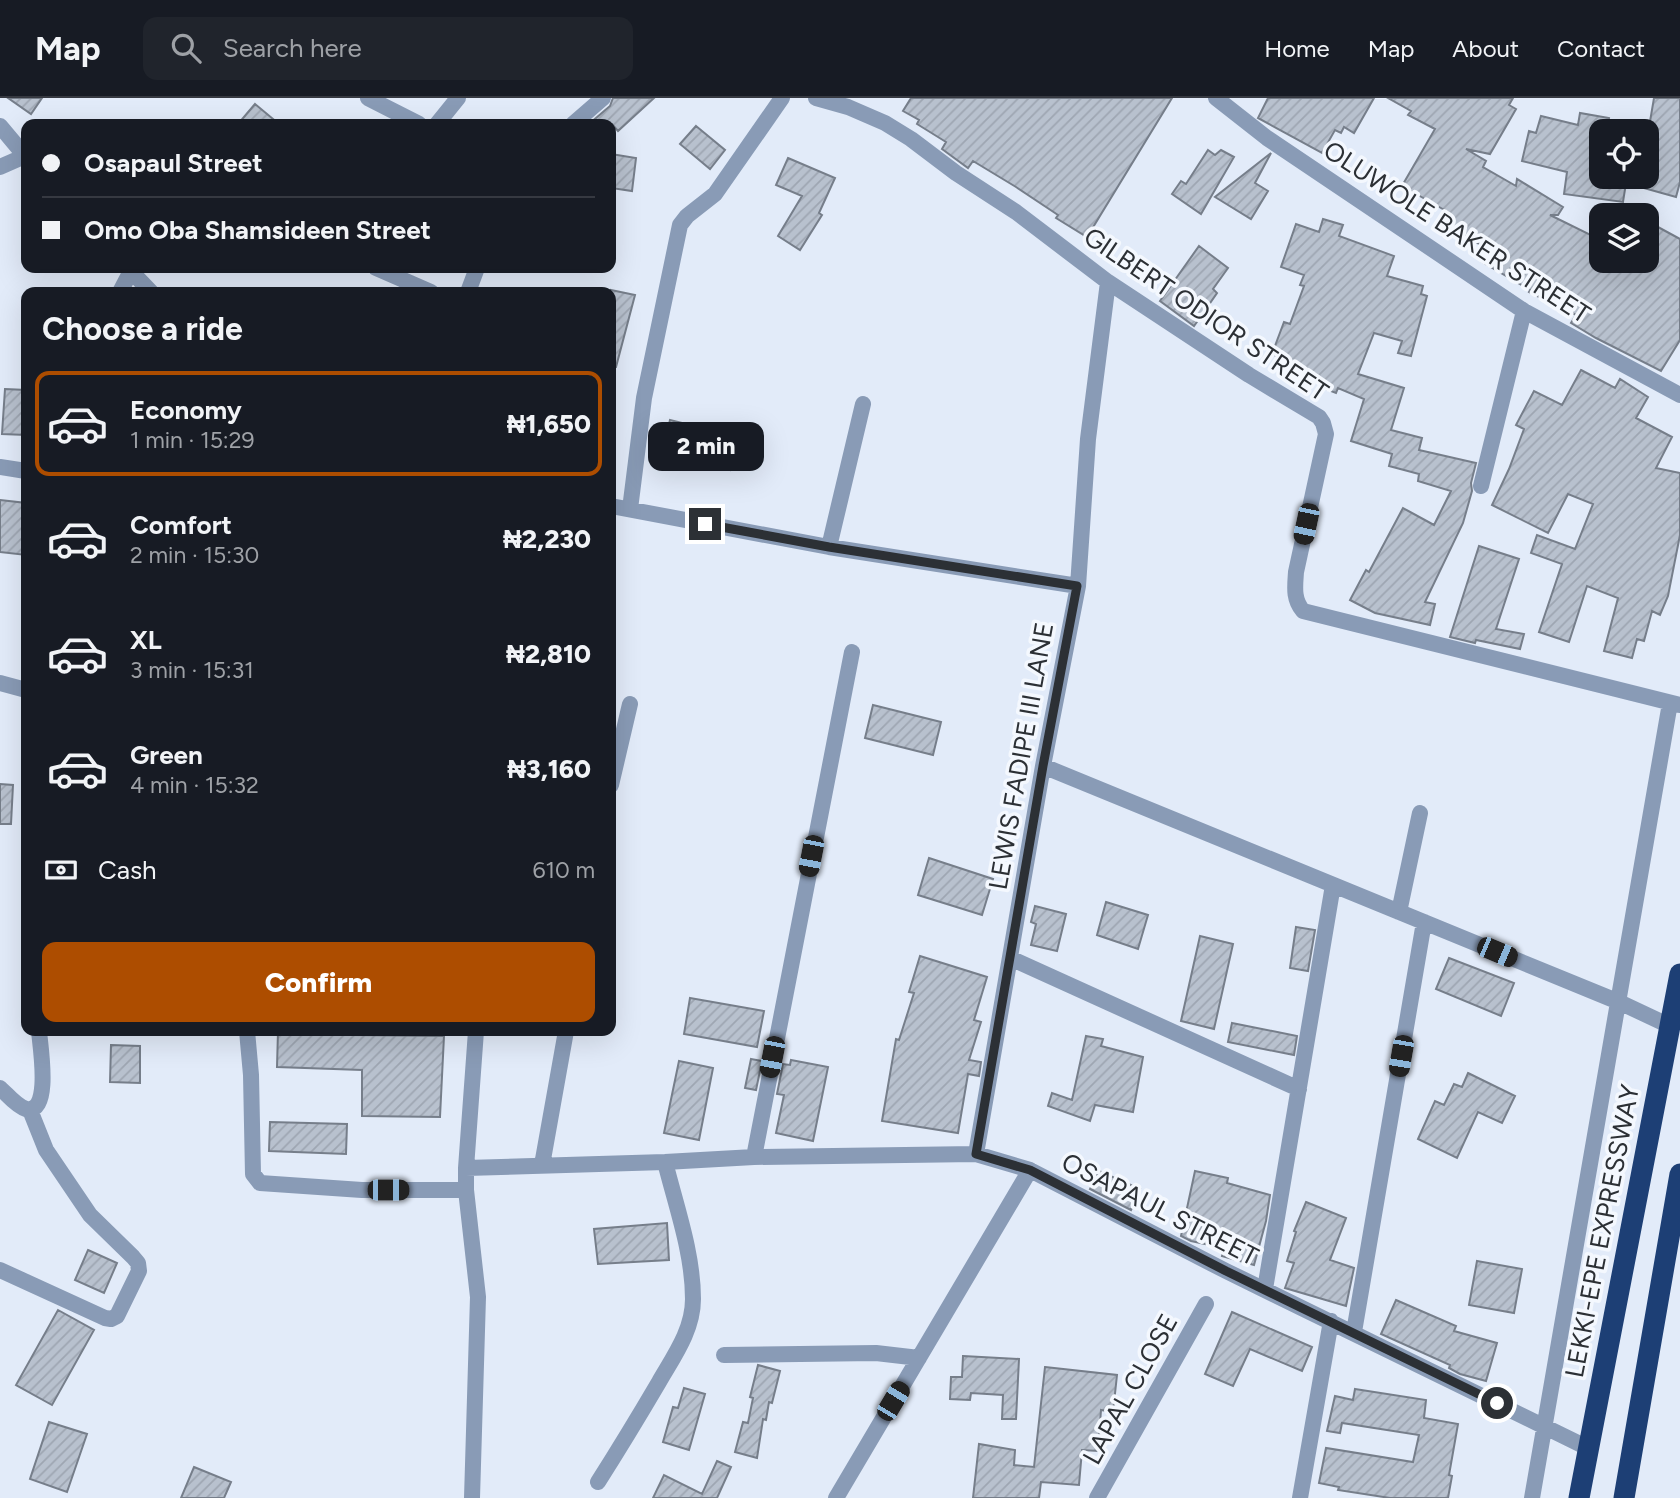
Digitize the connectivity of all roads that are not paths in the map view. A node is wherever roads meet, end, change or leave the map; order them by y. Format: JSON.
{"nodes":[{"id":1,"x":368,"y":98,"type":"edge"},
{"id":2,"x":458,"y":98,"type":"edge"},
{"id":3,"x":603,"y":98,"type":"edge"},
{"id":4,"x":782,"y":98,"type":"edge"},
{"id":5,"x":816,"y":98,"type":"edge"},
{"id":6,"x":1216,"y":98,"type":"edge"},
{"id":7,"x":409,"y":119,"type":"edge"},
{"id":8,"x":441,"y":119,"type":"edge"},
{"id":9,"x":579,"y":119,"type":"edge"},
{"id":10,"x":0,"y":126,"type":"edge"},
{"id":11,"x":21,"y":151,"type":"edge"},
{"id":12,"x":21,"y":159,"type":"edge"},
{"id":13,"x":0,"y":166,"type":"edge"},
{"id":14,"x":133,"y":273,"type":"edge"},
{"id":15,"x":387,"y":273,"type":"edge"},
{"id":16,"x":1108,"y":282,"type":"junction"},
{"id":17,"x":146,"y":287,"type":"edge"},
{"id":18,"x":420,"y":287,"type":"edge"},
{"id":19,"x":1524,"y":311,"type":"junction"},
{"id":20,"x":1680,"y":395,"type":"edge"},
{"id":21,"x":863,"y":404,"type":"dead end"},
{"id":22,"x":0,"y":467,"type":"edge"},
{"id":23,"x":21,"y":470,"type":"edge"},
{"id":24,"x":1481,"y":486,"type":"dead end"},
{"id":25,"x":616,"y":507,"type":"edge"},
{"id":26,"x":630,"y":509,"type":"junction"},
{"id":27,"x":829,"y":547,"type":"junction"},
{"id":28,"x":1077,"y":586,"type":"junction"},
{"id":29,"x":852,"y":652,"type":"dead end"},
{"id":30,"x":0,"y":682,"type":"edge"},
{"id":31,"x":21,"y":688,"type":"edge"},
{"id":32,"x":630,"y":704,"type":"dead end"},
{"id":33,"x":1675,"y":704,"type":"edge"},
{"id":34,"x":616,"y":764,"type":"edge"},
{"id":35,"x":1043,"y":766,"type":"junction"},
{"id":36,"x":1420,"y":813,"type":"dead end"},
{"id":37,"x":1333,"y":885,"type":"junction"},
{"id":38,"x":1399,"y":912,"type":"junction"},
{"id":39,"x":1424,"y":922,"type":"junction"},
{"id":40,"x":1010,"y":958,"type":"junction"},
{"id":41,"x":1680,"y":974,"type":"edge"},
{"id":42,"x":1619,"y":1002,"type":"junction"},
{"id":43,"x":1670,"y":1026,"type":"junction"},
{"id":44,"x":39,"y":1036,"type":"edge"},
{"id":45,"x":247,"y":1036,"type":"edge"},
{"id":46,"x":477,"y":1036,"type":"edge"},
{"id":47,"x":565,"y":1036,"type":"edge"},
{"id":48,"x":0,"y":1088,"type":"edge"},
{"id":49,"x":1299,"y":1089,"type":"junction"},
{"id":50,"x":30,"y":1110,"type":"junction"},
{"id":51,"x":976,"y":1154,"type":"junction"},
{"id":52,"x":754,"y":1157,"type":"junction"},
{"id":53,"x":666,"y":1162,"type":"junction"},
{"id":54,"x":542,"y":1165,"type":"junction"},
{"id":55,"x":466,"y":1168,"type":"junction"},
{"id":56,"x":1030,"y":1170,"type":"junction"},
{"id":57,"x":1680,"y":1174,"type":"edge"},
{"id":58,"x":466,"y":1190,"type":"junction"},
{"id":59,"x":0,"y":1270,"type":"edge"},
{"id":60,"x":1265,"y":1289,"type":"junction"},
{"id":61,"x":1206,"y":1304,"type":"dead end"},
{"id":62,"x":1331,"y":1321,"type":"junction"},
{"id":63,"x":1354,"y":1332,"type":"junction"},
{"id":64,"x":724,"y":1355,"type":"dead end"},
{"id":65,"x":919,"y":1358,"type":"junction"},
{"id":66,"x":1545,"y":1427,"type":"junction"},
{"id":67,"x":1588,"y":1448,"type":"junction"},
{"id":68,"x":598,"y":1482,"type":"dead end"},
{"id":69,"x":472,"y":1498,"type":"edge"},
{"id":70,"x":836,"y":1498,"type":"edge"},
{"id":71,"x":1097,"y":1498,"type":"edge"},
{"id":72,"x":1300,"y":1498,"type":"edge"},
{"id":73,"x":1532,"y":1498,"type":"edge"},
{"id":74,"x":1579,"y":1498,"type":"edge"},
{"id":75,"x":1624,"y":1498,"type":"edge"}],
"edges":[{"from":1,"to":7,"type":"street"},
{"from":2,"to":8,"type":"street"},
{"from":3,"to":9,"type":"street"},
{"from":4,"to":26,"type":"street"},
{"from":5,"to":16,"type":"street","name":"GILBERT ODIOR STREET"},
{"from":6,"to":19,"type":"street","name":"OLUWOLE BAKER STREET"},
{"from":10,"to":11,"type":"street"},
{"from":12,"to":13,"type":"street"},
{"from":14,"to":17,"type":"street"},
{"from":15,"to":18,"type":"street"},
{"from":16,"to":28,"type":"street","name":"LEWIS FADIPE III LANE"},
{"from":16,"to":33,"type":"street","name":"GILBERT ODIOR STREET"},
{"from":19,"to":20,"type":"street","name":"OLUWOLE BAKER STREET"},
{"from":19,"to":24,"type":"street"},
{"from":21,"to":27,"type":"street"},
{"from":22,"to":23,"type":"street"},
{"from":25,"to":26,"type":"street"},
{"from":26,"to":27,"type":"street"},
{"from":27,"to":28,"type":"street"},
{"from":28,"to":35,"type":"street","name":"LEWIS FADIPE III LANE"},
{"from":29,"to":52,"type":"street"},
{"from":30,"to":31,"type":"street"},
{"from":32,"to":34,"type":"street"},
{"from":33,"to":42,"type":"street"},
{"from":35,"to":37,"type":"street"},
{"from":35,"to":40,"type":"street","name":"LEWIS FADIPE III LANE"},
{"from":36,"to":38,"type":"street"},
{"from":37,"to":38,"type":"street"},
{"from":37,"to":49,"type":"street"},
{"from":38,"to":39,"type":"street"},
{"from":39,"to":42,"type":"street"},
{"from":39,"to":63,"type":"street"},
{"from":40,"to":49,"type":"street"},
{"from":40,"to":51,"type":"street","name":"LEWIS FADIPE III LANE"},
{"from":41,"to":43,"type":"highway","name":"LEKKI-EPE EXPRESSWAY"},
{"from":42,"to":43,"type":"street"},
{"from":42,"to":66,"type":"street"},
{"from":43,"to":67,"type":"highway","name":"LEKKI-EPE EXPRESSWAY"},
{"from":44,"to":50,"type":"street"},
{"from":45,"to":58,"type":"street"},
{"from":46,"to":55,"type":"street"},
{"from":47,"to":54,"type":"street"},
{"from":48,"to":50,"type":"street"},
{"from":49,"to":60,"type":"street"},
{"from":50,"to":59,"type":"street"},
{"from":51,"to":52,"type":"street","name":"OSAPAUL STREET"},
{"from":51,"to":56,"type":"street","name":"OSAPAUL STREET"},
{"from":52,"to":53,"type":"street","name":"OSAPAUL STREET"},
{"from":53,"to":54,"type":"street","name":"OSAPAUL STREET"},
{"from":53,"to":68,"type":"street"},
{"from":54,"to":55,"type":"street","name":"OSAPAUL STREET"},
{"from":55,"to":58,"type":"street"},
{"from":56,"to":60,"type":"street","name":"OSAPAUL STREET"},
{"from":56,"to":65,"type":"street"},
{"from":57,"to":75,"type":"highway"},
{"from":58,"to":69,"type":"street"},
{"from":60,"to":62,"type":"street","name":"OSAPAUL STREET"},
{"from":61,"to":71,"type":"street","name":"LAPAL CLOSE"},
{"from":62,"to":63,"type":"street","name":"OSAPAUL STREET"},
{"from":62,"to":72,"type":"street"},
{"from":63,"to":66,"type":"street","name":"OSAPAUL STREET"},
{"from":64,"to":65,"type":"street"},
{"from":65,"to":70,"type":"street"},
{"from":66,"to":67,"type":"street","name":"OSAPAUL STREET"},
{"from":66,"to":73,"type":"street"},
{"from":67,"to":74,"type":"highway","name":"LEKKI-EPE EXPRESSWAY"}]}
